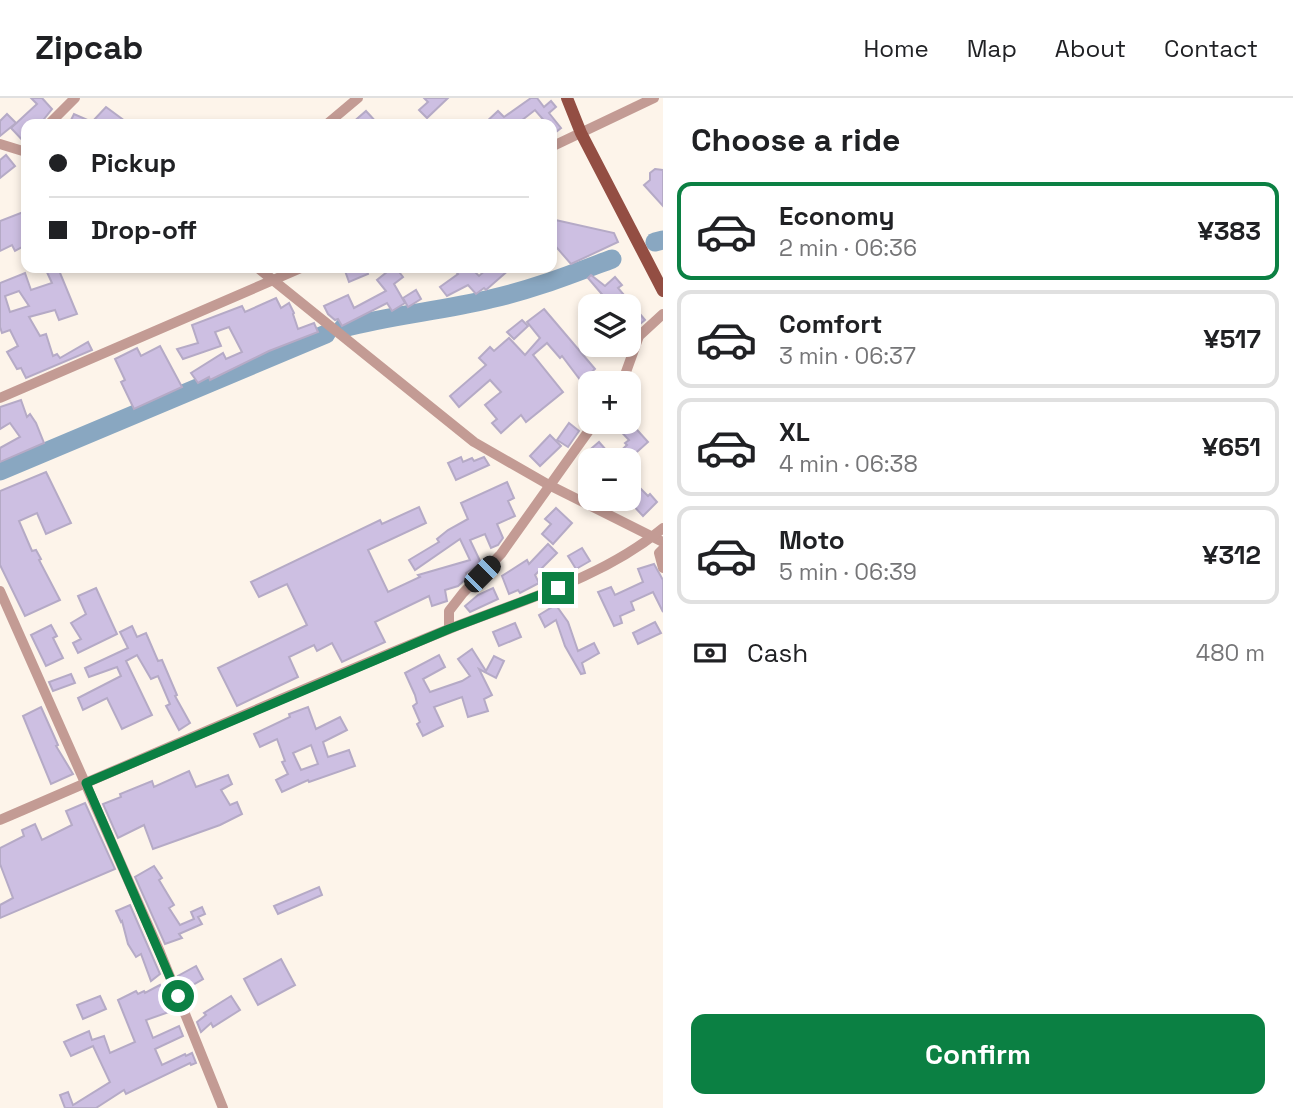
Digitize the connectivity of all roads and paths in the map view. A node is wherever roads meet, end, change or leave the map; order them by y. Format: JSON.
{"nodes":[{"id":1,"x":75,"y":98,"type":"edge"},
{"id":2,"x":358,"y":98,"type":"edge"},
{"id":3,"x":567,"y":98,"type":"edge"},
{"id":4,"x":654,"y":98,"type":"edge"},
{"id":5,"x":54,"y":119,"type":"edge"},
{"id":6,"x":333,"y":119,"type":"edge"},
{"id":7,"x":581,"y":133,"type":"junction"},
{"id":8,"x":0,"y":144,"type":"edge"},
{"id":9,"x":557,"y":144,"type":"edge"},
{"id":10,"x":21,"y":149,"type":"edge"},
{"id":11,"x":264,"y":273,"type":"edge"},
{"id":12,"x":290,"y":273,"type":"edge"},
{"id":13,"x":273,"y":281,"type":"junction"},
{"id":14,"x":663,"y":291,"type":"edge"},
{"id":15,"x":663,"y":314,"type":"edge"},
{"id":16,"x":626,"y":371,"type":"edge"},
{"id":17,"x":0,"y":398,"type":"edge"},
{"id":18,"x":586,"y":434,"type":"edge"},
{"id":19,"x":549,"y":485,"type":"junction"},
{"id":20,"x":663,"y":528,"type":"edge"},
{"id":21,"x":658,"y":539,"type":"edge"},
{"id":22,"x":663,"y":548,"type":"edge"},
{"id":23,"x":663,"y":568,"type":"edge"},
{"id":24,"x":0,"y":591,"type":"edge"},
{"id":25,"x":5,"y":619,"type":"edge"},
{"id":26,"x":449,"y":629,"type":"junction"},
{"id":27,"x":86,"y":783,"type":"junction"},
{"id":28,"x":0,"y":820,"type":"edge"},
{"id":29,"x":223,"y":1108,"type":"edge"}],
"edges":[{"from":1,"to":5,"type":"street"},
{"from":2,"to":6,"type":"street"},
{"from":3,"to":7,"type":"main road"},
{"from":4,"to":7,"type":"street"},
{"from":7,"to":9,"type":"street"},
{"from":7,"to":14,"type":"main road"},
{"from":8,"to":10,"type":"street"},
{"from":11,"to":13,"type":"street"},
{"from":12,"to":13,"type":"street"},
{"from":13,"to":17,"type":"street"},
{"from":13,"to":19,"type":"street"},
{"from":15,"to":16,"type":"street"},
{"from":18,"to":19,"type":"street"},
{"from":19,"to":21,"type":"street"},
{"from":19,"to":26,"type":"street"},
{"from":20,"to":21,"type":"street"},
{"from":21,"to":26,"type":"street"},
{"from":22,"to":23,"type":"street"},
{"from":24,"to":25,"type":"street"},
{"from":25,"to":27,"type":"street"},
{"from":26,"to":27,"type":"street"},
{"from":27,"to":28,"type":"street"},
{"from":27,"to":29,"type":"street"}]}
